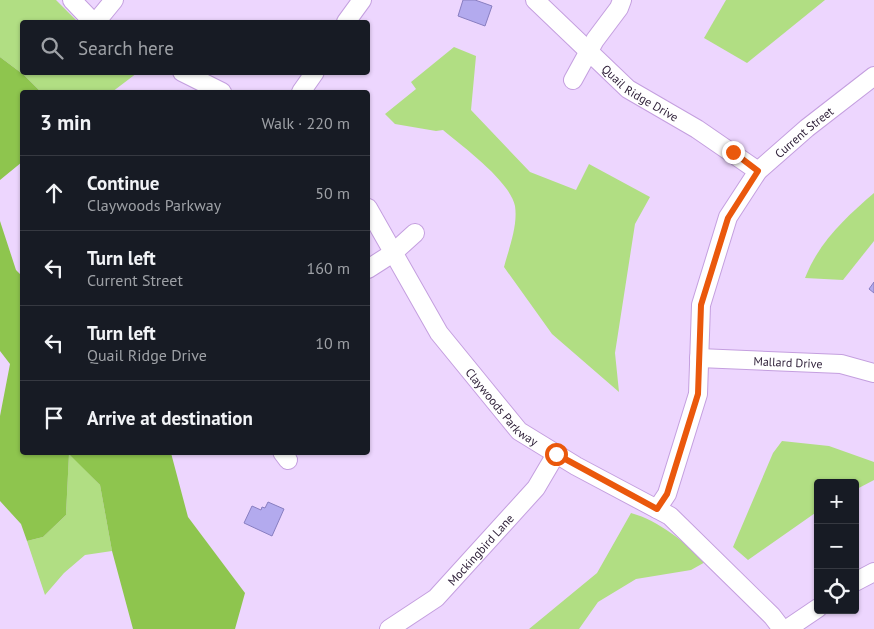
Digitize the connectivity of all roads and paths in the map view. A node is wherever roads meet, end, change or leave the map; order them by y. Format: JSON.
{"nodes":[{"id":1,"x":72,"y":0,"type":"edge"},
{"id":2,"x":114,"y":0,"type":"edge"},
{"id":3,"x":362,"y":0,"type":"edge"},
{"id":4,"x":535,"y":0,"type":"edge"},
{"id":5,"x":622,"y":0,"type":"edge"},
{"id":6,"x":92,"y":20,"type":"edge"},
{"id":7,"x":96,"y":20,"type":"edge"},
{"id":8,"x":347,"y":20,"type":"edge"},
{"id":9,"x":588,"y":50,"type":"junction"},
{"id":10,"x":188,"y":75,"type":"edge"},
{"id":11,"x":313,"y":75,"type":"edge"},
{"id":12,"x":874,"y":76,"type":"edge"},
{"id":13,"x":573,"y":80,"type":"dead end"},
{"id":14,"x":218,"y":90,"type":"edge"},
{"id":15,"x":302,"y":90,"type":"edge"},
{"id":16,"x":758,"y":171,"type":"junction"},
{"id":17,"x":370,"y":212,"type":"edge"},
{"id":18,"x":415,"y":234,"type":"dead end"},
{"id":19,"x":393,"y":253,"type":"junction"},
{"id":20,"x":370,"y":268,"type":"edge"},
{"id":21,"x":699,"y":358,"type":"junction"},
{"id":22,"x":874,"y":373,"type":"edge"},
{"id":23,"x":556,"y":454,"type":"junction"},
{"id":24,"x":657,"y":509,"type":"junction"},
{"id":25,"x":874,"y":572,"type":"edge"},
{"id":26,"x":859,"y":580,"type":"edge"},
{"id":27,"x":814,"y":611,"type":"edge"},
{"id":28,"x":389,"y":629,"type":"edge"},
{"id":29,"x":782,"y":629,"type":"edge"},
{"id":30,"x":787,"y":629,"type":"edge"}],
"edges":[{"from":1,"to":6,"type":"street"},
{"from":2,"to":7,"type":"street"},
{"from":3,"to":8,"type":"street"},
{"from":4,"to":9,"type":"street","name":"Quail Ridge Drive"},
{"from":5,"to":9,"type":"street"},
{"from":9,"to":13,"type":"street"},
{"from":9,"to":16,"type":"street","name":"Quail Ridge Drive"},
{"from":10,"to":14,"type":"street"},
{"from":11,"to":15,"type":"street"},
{"from":12,"to":16,"type":"street","name":"Current Street"},
{"from":16,"to":21,"type":"street","name":"Current Street"},
{"from":17,"to":19,"type":"street","name":"Claywoods Parkway"},
{"from":18,"to":19,"type":"street"},
{"from":19,"to":20,"type":"street"},
{"from":19,"to":23,"type":"street","name":"Claywoods Parkway"},
{"from":21,"to":22,"type":"street","name":"Mallard Drive"},
{"from":21,"to":24,"type":"street","name":"Current Street"},
{"from":23,"to":24,"type":"street","name":"Claywoods Parkway"},
{"from":23,"to":28,"type":"street","name":"Mockingbird Lane"},
{"from":24,"to":29,"type":"street","name":"Claywoods Parkway"},
{"from":25,"to":26,"type":"street"},
{"from":27,"to":30,"type":"street"}]}
